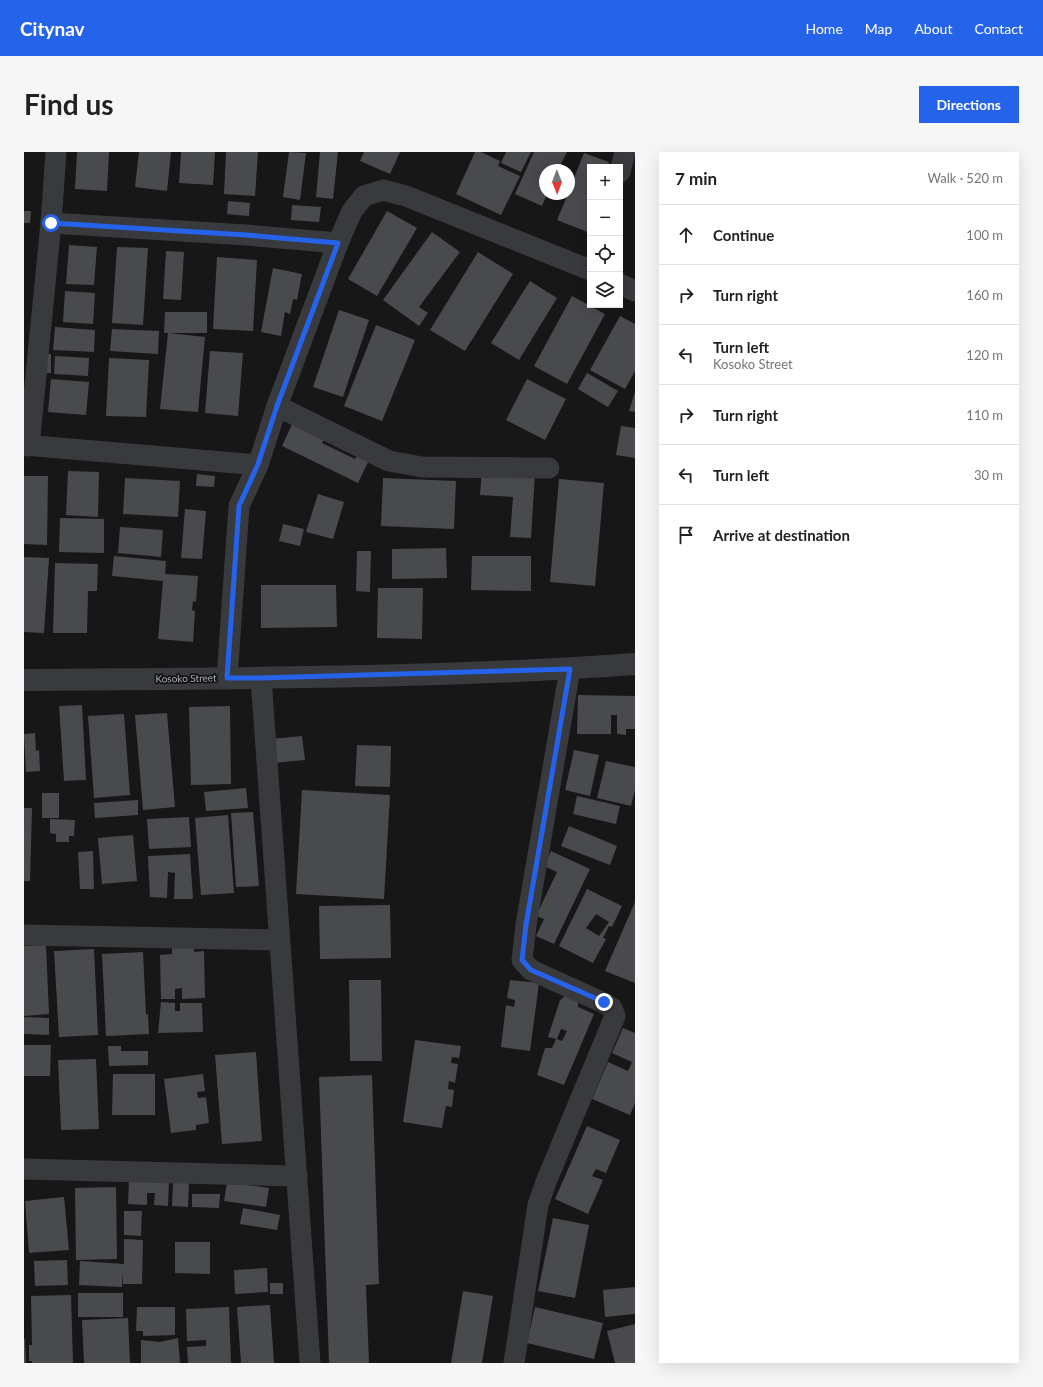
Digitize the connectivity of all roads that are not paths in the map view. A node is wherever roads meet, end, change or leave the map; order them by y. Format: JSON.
{"nodes":[{"id":1,"x":56,"y":152,"type":"edge"},
{"id":2,"x":51,"y":223,"type":"junction"},
{"id":3,"x":338,"y":243,"type":"junction"},
{"id":4,"x":587,"y":269,"type":"edge"},
{"id":5,"x":623,"y":285,"type":"edge"},
{"id":6,"x":635,"y":291,"type":"edge"},
{"id":7,"x":277,"y":406,"type":"junction"},
{"id":8,"x":27,"y":445,"type":"edge"},
{"id":9,"x":258,"y":464,"type":"junction"},
{"id":10,"x":549,"y":468,"type":"dead end"},
{"id":11,"x":635,"y":664,"type":"edge"},
{"id":12,"x":570,"y":669,"type":"junction"},
{"id":13,"x":227,"y":678,"type":"junction"},
{"id":14,"x":261,"y":678,"type":"junction"},
{"id":15,"x":24,"y":680,"type":"edge"},
{"id":16,"x":24,"y":935,"type":"edge"},
{"id":17,"x":279,"y":940,"type":"junction"},
{"id":18,"x":24,"y":1169,"type":"edge"},
{"id":19,"x":297,"y":1176,"type":"junction"},
{"id":20,"x":310,"y":1363,"type":"edge"},
{"id":21,"x":514,"y":1363,"type":"edge"}],
"edges":[{"from":1,"to":2,"type":"street"},
{"from":2,"to":3,"type":"street"},
{"from":2,"to":8,"type":"street"},
{"from":3,"to":4,"type":"street"},
{"from":3,"to":7,"type":"street"},
{"from":5,"to":6,"type":"street"},
{"from":7,"to":9,"type":"street"},
{"from":7,"to":10,"type":"street"},
{"from":8,"to":9,"type":"street"},
{"from":9,"to":13,"type":"street"},
{"from":11,"to":12,"type":"street","name":"Kosoko Street"},
{"from":12,"to":14,"type":"street","name":"Kosoko Street"},
{"from":12,"to":21,"type":"street"},
{"from":13,"to":14,"type":"street","name":"Kosoko Street"},
{"from":13,"to":15,"type":"street","name":"Kosoko Street"},
{"from":14,"to":17,"type":"street"},
{"from":16,"to":17,"type":"street"},
{"from":17,"to":19,"type":"street"},
{"from":18,"to":19,"type":"street"},
{"from":19,"to":20,"type":"street"}]}
